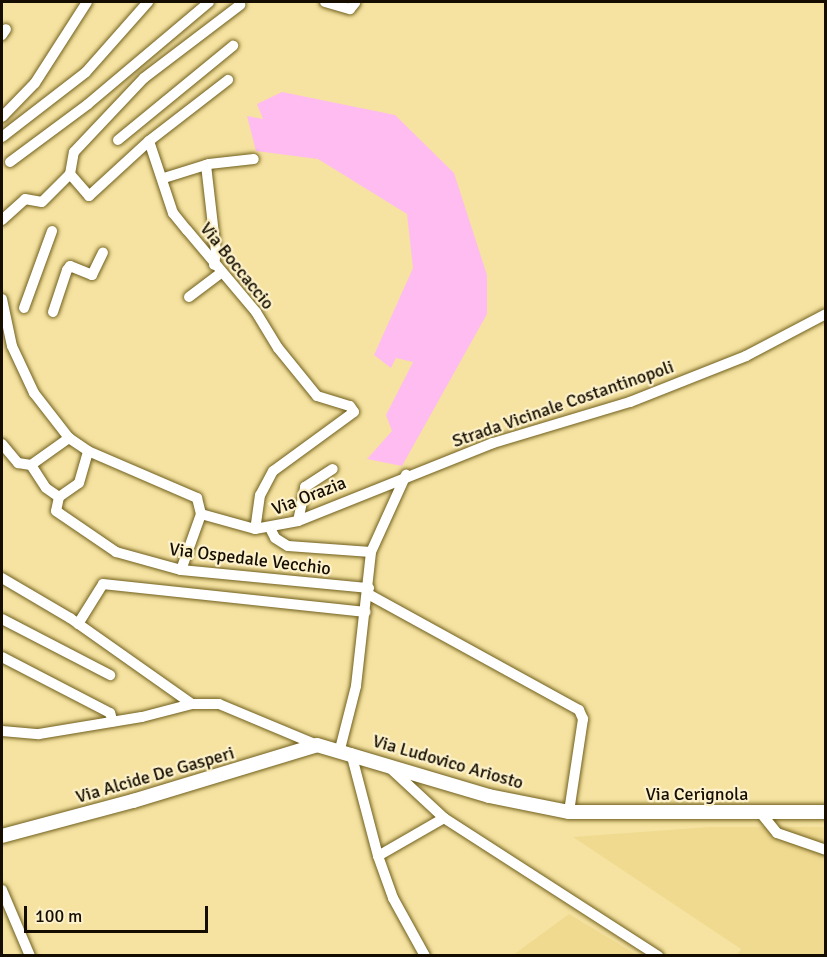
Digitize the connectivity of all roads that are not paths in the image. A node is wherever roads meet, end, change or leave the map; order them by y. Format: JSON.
{"nodes":[{"id":1,"x":87,"y":2,"type":"edge"},
{"id":2,"x":146,"y":2,"type":"edge"},
{"id":3,"x":209,"y":2,"type":"edge"},
{"id":4,"x":325,"y":2,"type":"edge"},
{"id":5,"x":355,"y":3,"type":"dead end"},
{"id":6,"x":240,"y":5,"type":"dead end"},
{"id":7,"x":234,"y":46,"type":"dead end"},
{"id":8,"x":228,"y":81,"type":"dead end"},
{"id":9,"x":20,"y":98,"type":"junction"},
{"id":10,"x":33,"y":111,"type":"junction"},
{"id":11,"x":2,"y":117,"type":"edge"},
{"id":12,"x":3,"y":131,"type":"edge"},
{"id":13,"x":118,"y":140,"type":"dead end"},
{"id":14,"x":149,"y":141,"type":"junction"},
{"id":15,"x":254,"y":159,"type":"dead end"},
{"id":16,"x":10,"y":162,"type":"dead end"},
{"id":17,"x":206,"y":165,"type":"junction"},
{"id":18,"x":70,"y":174,"type":"junction"},
{"id":19,"x":165,"y":178,"type":"junction"},
{"id":20,"x":2,"y":220,"type":"edge"},
{"id":21,"x":52,"y":231,"type":"dead end"},
{"id":22,"x":103,"y":252,"type":"dead end"},
{"id":23,"x":217,"y":270,"type":"junction"},
{"id":24,"x":189,"y":297,"type":"dead end"},
{"id":25,"x":2,"y":298,"type":"edge"},
{"id":26,"x":24,"y":308,"type":"dead end"},
{"id":27,"x":53,"y":312,"type":"dead end"},
{"id":28,"x":825,"y":314,"type":"edge"},
{"id":29,"x":4,"y":319,"type":"edge"},
{"id":30,"x":69,"y":438,"type":"junction"},
{"id":31,"x":2,"y":444,"type":"edge"},
{"id":32,"x":88,"y":451,"type":"junction"},
{"id":33,"x":31,"y":465,"type":"junction"},
{"id":34,"x":333,"y":469,"type":"dead end"},
{"id":35,"x":406,"y":475,"type":"junction"},
{"id":36,"x":58,"y":497,"type":"junction"},
{"id":37,"x":201,"y":514,"type":"junction"},
{"id":38,"x":298,"y":521,"type":"junction"},
{"id":39,"x":270,"y":528,"type":"junction"},
{"id":40,"x":255,"y":529,"type":"junction"},
{"id":41,"x":371,"y":552,"type":"junction"},
{"id":42,"x":182,"y":570,"type":"junction"},
{"id":43,"x":2,"y":578,"type":"edge"},
{"id":44,"x":369,"y":591,"type":"junction"},
{"id":45,"x":366,"y":612,"type":"junction"},
{"id":46,"x":2,"y":619,"type":"edge"},
{"id":47,"x":78,"y":624,"type":"junction"},
{"id":48,"x":2,"y":657,"type":"edge"},
{"id":49,"x":110,"y":675,"type":"dead end"},
{"id":50,"x":192,"y":704,"type":"junction"},
{"id":51,"x":113,"y":722,"type":"junction"},
{"id":52,"x":2,"y":730,"type":"edge"},
{"id":53,"x":317,"y":745,"type":"junction"},
{"id":54,"x":346,"y":751,"type":"junction"},
{"id":55,"x":385,"y":763,"type":"junction"},
{"id":56,"x":569,"y":812,"type":"junction"},
{"id":57,"x":760,"y":812,"type":"junction"},
{"id":58,"x":825,"y":812,"type":"edge"},
{"id":59,"x":444,"y":818,"type":"junction"},
{"id":60,"x":2,"y":836,"type":"edge"},
{"id":61,"x":825,"y":850,"type":"edge"},
{"id":62,"x":378,"y":856,"type":"junction"},
{"id":63,"x":2,"y":890,"type":"edge"},
{"id":64,"x":30,"y":956,"type":"edge"},
{"id":65,"x":425,"y":956,"type":"edge"},
{"id":66,"x":658,"y":956,"type":"edge"}],
"edges":[{"from":1,"to":9,"type":"street"},
{"from":2,"to":10,"type":"street"},
{"from":3,"to":16,"type":"street"},
{"from":4,"to":5,"type":"street"},
{"from":6,"to":18,"type":"street"},
{"from":7,"to":13,"type":"street"},
{"from":8,"to":14,"type":"street"},
{"from":9,"to":10,"type":"street"},
{"from":9,"to":11,"type":"street"},
{"from":10,"to":12,"type":"street"},
{"from":14,"to":18,"type":"street"},
{"from":14,"to":19,"type":"street","name":"Via Boccaccio"},
{"from":15,"to":17,"type":"street"},
{"from":17,"to":19,"type":"street"},
{"from":17,"to":23,"type":"street"},
{"from":18,"to":20,"type":"street"},
{"from":19,"to":23,"type":"street","name":"Via Boccaccio"},
{"from":21,"to":26,"type":"street"},
{"from":22,"to":27,"type":"street"},
{"from":23,"to":24,"type":"street"},
{"from":23,"to":40,"type":"street","name":"Via Boccaccio"},
{"from":25,"to":29,"type":"street"},
{"from":28,"to":35,"type":"street","name":"Strada Vicinale Costantinopoli"},
{"from":29,"to":30,"type":"street"},
{"from":30,"to":32,"type":"street"},
{"from":30,"to":33,"type":"street"},
{"from":31,"to":33,"type":"street"},
{"from":32,"to":36,"type":"street"},
{"from":32,"to":37,"type":"street"},
{"from":33,"to":36,"type":"street","name":"Via Ospedale Vecchio"},
{"from":34,"to":38,"type":"street"},
{"from":35,"to":38,"type":"street","name":"Via Orazia"},
{"from":35,"to":41,"type":"street"},
{"from":36,"to":42,"type":"street","name":"Via Ospedale Vecchio"},
{"from":37,"to":40,"type":"street","name":"Via Orazia"},
{"from":37,"to":42,"type":"street"},
{"from":38,"to":39,"type":"street","name":"Via Orazia"},
{"from":39,"to":40,"type":"street","name":"Via Orazia"},
{"from":39,"to":41,"type":"street"},
{"from":41,"to":44,"type":"street"},
{"from":42,"to":44,"type":"street","name":"Via Ospedale Vecchio"},
{"from":43,"to":47,"type":"street"},
{"from":44,"to":45,"type":"street"},
{"from":44,"to":56,"type":"street"},
{"from":45,"to":47,"type":"street"},
{"from":45,"to":54,"type":"street"},
{"from":46,"to":49,"type":"street"},
{"from":47,"to":50,"type":"street"},
{"from":48,"to":51,"type":"street"},
{"from":50,"to":51,"type":"street"},
{"from":50,"to":53,"type":"street"},
{"from":51,"to":52,"type":"street"},
{"from":53,"to":54,"type":"street","name":"Via Ludovico Ariosto"},
{"from":53,"to":60,"type":"street","name":"Via Alcide De Gasperi"},
{"from":54,"to":55,"type":"street","name":"Via Ludovico Ariosto"},
{"from":54,"to":62,"type":"street"},
{"from":55,"to":56,"type":"street","name":"Via Ludovico Ariosto"},
{"from":55,"to":59,"type":"street"},
{"from":56,"to":57,"type":"street","name":"Via Cerignola"},
{"from":57,"to":58,"type":"street","name":"Via Cerignola"},
{"from":57,"to":61,"type":"street"},
{"from":59,"to":62,"type":"street"},
{"from":59,"to":66,"type":"street"},
{"from":62,"to":65,"type":"street"},
{"from":63,"to":64,"type":"street"}]}
